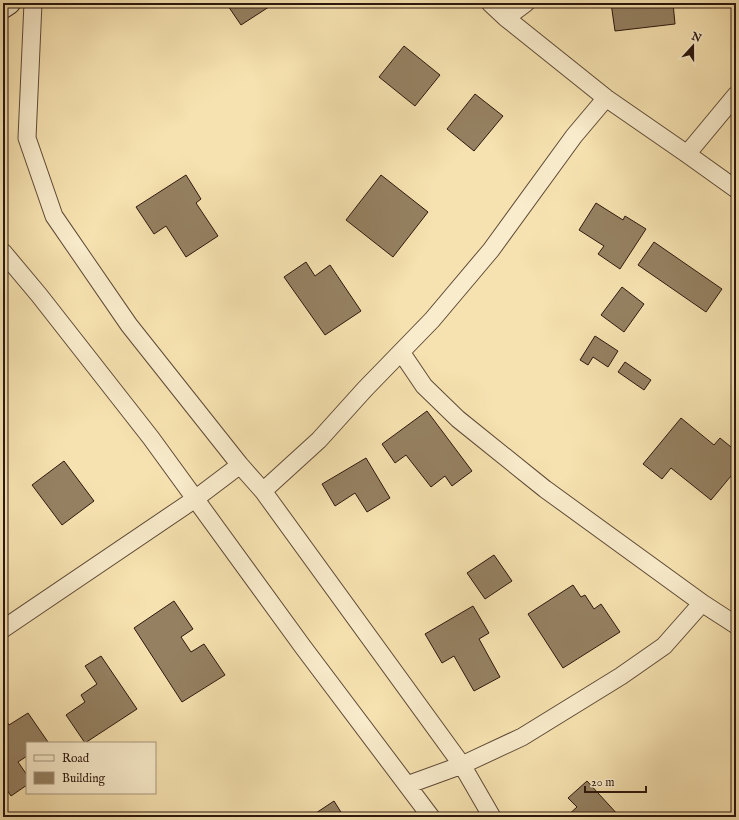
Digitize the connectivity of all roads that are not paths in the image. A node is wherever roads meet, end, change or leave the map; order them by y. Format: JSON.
{"nodes":[{"id":1,"x":9,"y":3,"type":"edge"},
{"id":2,"x":34,"y":3,"type":"edge"},
{"id":3,"x":490,"y":3,"type":"edge"},
{"id":4,"x":526,"y":3,"type":"edge"},
{"id":5,"x":3,"y":7,"type":"edge"},
{"id":6,"x":506,"y":18,"type":"junction"},
{"id":7,"x":736,"y":95,"type":"edge"},
{"id":8,"x":606,"y":98,"type":"junction"},
{"id":9,"x":687,"y":154,"type":"junction"},
{"id":10,"x":736,"y":189,"type":"edge"},
{"id":11,"x":3,"y":252,"type":"edge"},
{"id":12,"x":401,"y":352,"type":"junction"},
{"id":13,"x":240,"y":465,"type":"junction"},
{"id":14,"x":263,"y":491,"type":"junction"},
{"id":15,"x":195,"y":499,"type":"junction"},
{"id":16,"x":702,"y":604,"type":"junction"},
{"id":17,"x":736,"y":625,"type":"edge"},
{"id":18,"x":3,"y":629,"type":"edge"},
{"id":19,"x":462,"y":765,"type":"junction"},
{"id":20,"x":407,"y":785,"type":"junction"},
{"id":21,"x":430,"y":817,"type":"edge"},
{"id":22,"x":492,"y":817,"type":"edge"}],
"edges":[{"from":1,"to":5,"type":"main road"},
{"from":2,"to":13,"type":"street"},
{"from":3,"to":6,"type":"street"},
{"from":4,"to":6,"type":"street"},
{"from":6,"to":8,"type":"street"},
{"from":7,"to":9,"type":"street"},
{"from":8,"to":9,"type":"street"},
{"from":8,"to":12,"type":"street"},
{"from":9,"to":10,"type":"street"},
{"from":11,"to":15,"type":"street"},
{"from":12,"to":14,"type":"street"},
{"from":12,"to":16,"type":"street"},
{"from":13,"to":14,"type":"street"},
{"from":13,"to":15,"type":"street"},
{"from":14,"to":19,"type":"street"},
{"from":15,"to":18,"type":"street"},
{"from":15,"to":20,"type":"street"},
{"from":16,"to":17,"type":"street"},
{"from":16,"to":19,"type":"street"},
{"from":19,"to":20,"type":"street"},
{"from":19,"to":22,"type":"street"},
{"from":20,"to":21,"type":"street"}]}
